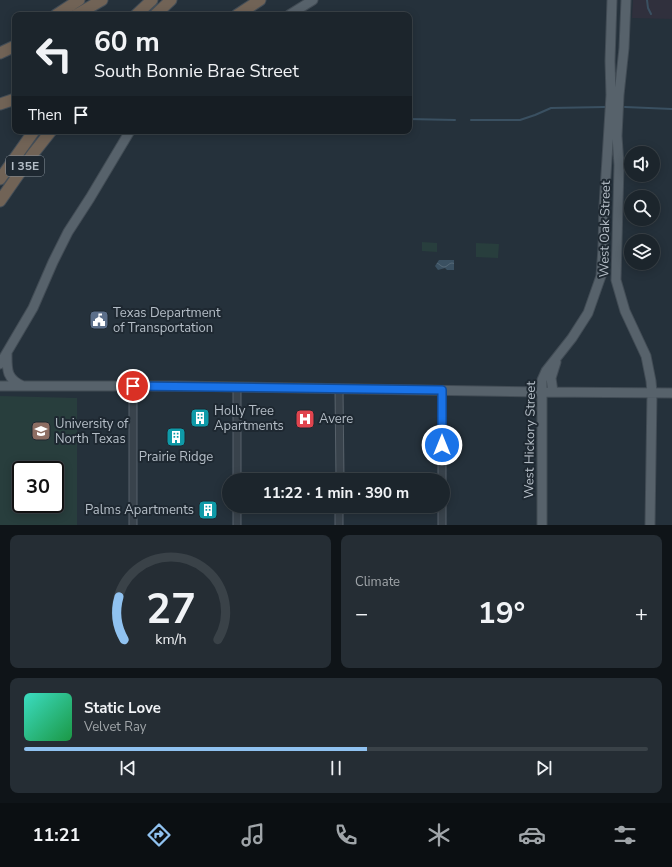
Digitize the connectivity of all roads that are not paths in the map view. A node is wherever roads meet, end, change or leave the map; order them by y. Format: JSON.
{"nodes":[{"id":1,"x":102,"y":0,"type":"edge"},
{"id":2,"x":152,"y":0,"type":"edge"},
{"id":3,"x":171,"y":0,"type":"edge"},
{"id":4,"x":260,"y":0,"type":"edge"},
{"id":5,"x":313,"y":0,"type":"edge"},
{"id":6,"x":612,"y":0,"type":"edge"},
{"id":7,"x":626,"y":0,"type":"edge"},
{"id":8,"x":77,"y":1,"type":"edge"},
{"id":9,"x":60,"y":12,"type":"edge"},
{"id":10,"x":81,"y":12,"type":"edge"},
{"id":11,"x":139,"y":12,"type":"edge"},
{"id":12,"x":158,"y":12,"type":"edge"},
{"id":13,"x":242,"y":12,"type":"edge"},
{"id":14,"x":294,"y":12,"type":"edge"},
{"id":15,"x":12,"y":38,"type":"edge"},
{"id":16,"x":0,"y":44,"type":"edge"},
{"id":17,"x":12,"y":47,"type":"edge"},
{"id":18,"x":0,"y":52,"type":"edge"},
{"id":19,"x":12,"y":100,"type":"edge"},
{"id":20,"x":0,"y":104,"type":"edge"},
{"id":21,"x":32,"y":134,"type":"edge"},
{"id":22,"x":50,"y":134,"type":"edge"},
{"id":23,"x":128,"y":134,"type":"edge"},
{"id":24,"x":0,"y":179,"type":"edge"},
{"id":25,"x":0,"y":201,"type":"edge"},
{"id":26,"x":601,"y":276,"type":"junction"},
{"id":27,"x":616,"y":280,"type":"junction"},
{"id":28,"x":6,"y":352,"type":"junction"},
{"id":29,"x":558,"y":357,"type":"junction"},
{"id":30,"x":0,"y":364,"type":"edge"},
{"id":31,"x":0,"y":386,"type":"edge"},
{"id":32,"x":24,"y":386,"type":"junction"},
{"id":33,"x":133,"y":386,"type":"junction"},
{"id":34,"x":237,"y":387,"type":"junction"},
{"id":35,"x":339,"y":389,"type":"junction"},
{"id":36,"x":442,"y":390,"type":"junction"},
{"id":37,"x":541,"y":392,"type":"junction"},
{"id":38,"x":553,"y":392,"type":"junction"},
{"id":39,"x":652,"y":393,"type":"junction"},
{"id":40,"x":672,"y":393,"type":"edge"},
{"id":41,"x":237,"y":473,"type":"edge"},
{"id":42,"x":340,"y":473,"type":"edge"},
{"id":43,"x":442,"y":473,"type":"edge"},
{"id":44,"x":237,"y":513,"type":"edge"},
{"id":45,"x":339,"y":513,"type":"edge"},
{"id":46,"x":442,"y":513,"type":"edge"},
{"id":47,"x":133,"y":525,"type":"edge"},
{"id":48,"x":237,"y":525,"type":"edge"},
{"id":49,"x":339,"y":525,"type":"edge"},
{"id":50,"x":442,"y":525,"type":"edge"},
{"id":51,"x":542,"y":525,"type":"edge"},
{"id":52,"x":650,"y":525,"type":"edge"}],
"edges":[{"from":1,"to":10,"type":"highway"},
{"from":2,"to":11,"type":"highway"},
{"from":3,"to":12,"type":"highway"},
{"from":4,"to":13,"type":"highway"},
{"from":5,"to":14,"type":"main road"},
{"from":6,"to":26,"type":"main road","name":"West Oak Street"},
{"from":7,"to":27,"type":"main road","name":"West Oak Street"},
{"from":8,"to":9,"type":"highway"},
{"from":15,"to":16,"type":"highway"},
{"from":17,"to":18,"type":"highway"},
{"from":19,"to":20,"type":"highway"},
{"from":21,"to":24,"type":"highway","number":"I 35E"},
{"from":22,"to":25,"type":"highway","number":"I 35E"},
{"from":23,"to":28,"type":"main road"},
{"from":26,"to":27,"type":"main road"},
{"from":26,"to":29,"type":"main road","name":"West Hickory Street"},
{"from":27,"to":39,"type":"main road","name":"West Oak Street"},
{"from":28,"to":30,"type":"main road"},
{"from":28,"to":32,"type":"main road"},
{"from":29,"to":37,"type":"main road","name":"West Hickory Street"},
{"from":29,"to":38,"type":"main road"},
{"from":31,"to":32,"type":"main road"},
{"from":32,"to":33,"type":"main road"},
{"from":33,"to":34,"type":"main road"},
{"from":33,"to":47,"type":"street"},
{"from":34,"to":35,"type":"main road"},
{"from":34,"to":41,"type":"street"},
{"from":35,"to":36,"type":"main road"},
{"from":35,"to":42,"type":"street"},
{"from":36,"to":37,"type":"main road"},
{"from":36,"to":43,"type":"street"},
{"from":37,"to":38,"type":"main road"},
{"from":37,"to":51,"type":"main road","name":"West Hickory Street"},
{"from":38,"to":39,"type":"main road"},
{"from":39,"to":40,"type":"main road"},
{"from":39,"to":52,"type":"main road","name":"West Oak Street"},
{"from":44,"to":48,"type":"street"},
{"from":45,"to":49,"type":"street"},
{"from":46,"to":50,"type":"street"}]}
